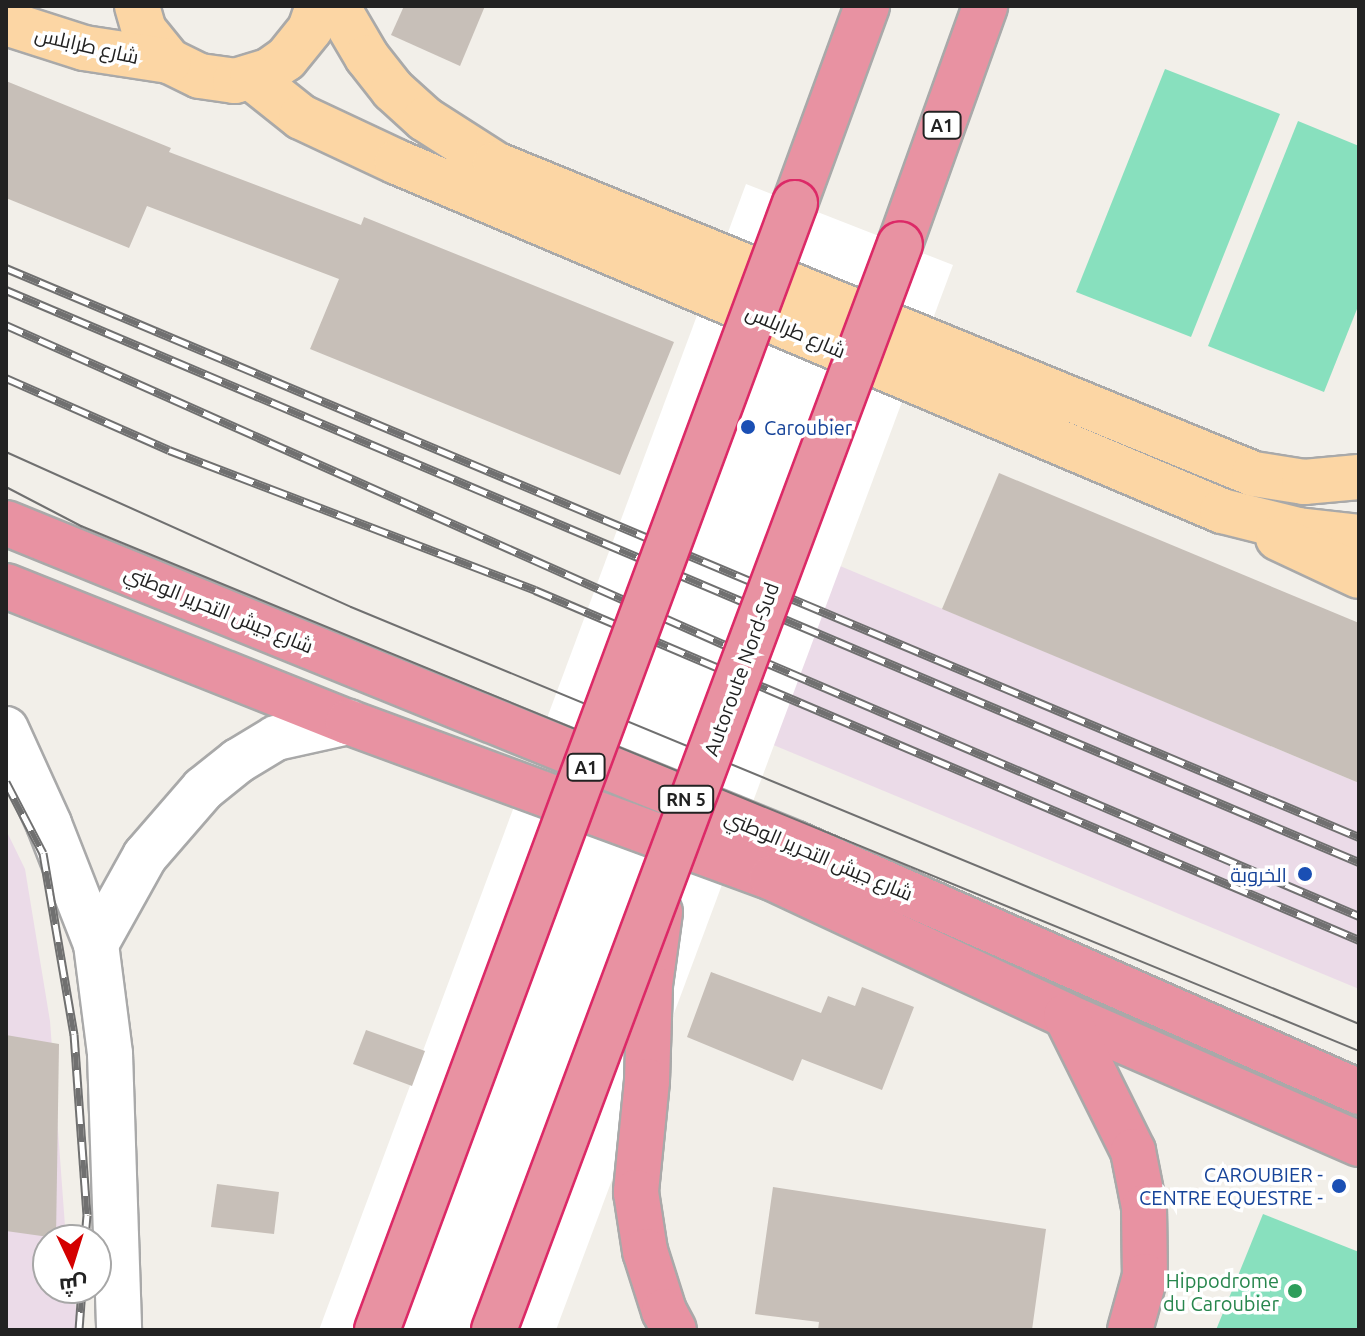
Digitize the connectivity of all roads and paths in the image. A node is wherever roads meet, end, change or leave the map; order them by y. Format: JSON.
{"nodes":[{"id":1,"x":99,"y":6,"type":"edge"},
{"id":2,"x":318,"y":6,"type":"edge"},
{"id":3,"x":337,"y":6,"type":"edge"},
{"id":4,"x":852,"y":6,"type":"edge"},
{"id":5,"x":867,"y":6,"type":"edge"},
{"id":6,"x":985,"y":6,"type":"edge"},
{"id":7,"x":1015,"y":6,"type":"edge"},
{"id":8,"x":6,"y":23,"type":"edge"},
{"id":9,"x":150,"y":32,"type":"edge"},
{"id":10,"x":252,"y":78,"type":"junction"},
{"id":11,"x":827,"y":117,"type":"junction"},
{"id":12,"x":933,"y":149,"type":"junction"},
{"id":13,"x":1359,"y":477,"type":"edge"},
{"id":14,"x":1222,"y":511,"type":"junction"},
{"id":15,"x":6,"y":523,"type":"edge"},
{"id":16,"x":1359,"y":537,"type":"edge"},
{"id":17,"x":1359,"y":576,"type":"edge"},
{"id":18,"x":6,"y":586,"type":"edge"},
{"id":19,"x":348,"y":722,"type":"junction"},
{"id":20,"x":6,"y":729,"type":"edge"},
{"id":21,"x":667,"y":867,"type":"junction"},
{"id":22,"x":96,"y":944,"type":"junction"},
{"id":23,"x":1066,"y":1016,"type":"junction"},
{"id":24,"x":1359,"y":1092,"type":"edge"},
{"id":25,"x":1359,"y":1144,"type":"edge"},
{"id":26,"x":666,"y":1324,"type":"edge"},
{"id":27,"x":119,"y":1330,"type":"edge"},
{"id":28,"x":377,"y":1330,"type":"edge"},
{"id":29,"x":494,"y":1330,"type":"edge"},
{"id":30,"x":1130,"y":1330,"type":"edge"}],
"edges":[{"from":1,"to":9,"type":"main road"},
{"from":2,"to":10,"type":"main road"},
{"from":3,"to":13,"type":"main road","name":"شارع طرابلس"},
{"from":4,"to":11,"type":"highway"},
{"from":5,"to":11,"type":"highway","number":"A1"},
{"from":6,"to":12,"type":"highway","name":"Autoroute Nord-Sud","number":"A1"},
{"from":7,"to":12,"type":"highway"},
{"from":8,"to":9,"type":"main road","name":"شارع طرابلس"},
{"from":9,"to":10,"type":"main road"},
{"from":10,"to":14,"type":"main road","name":"شارع طرابلس"},
{"from":11,"to":28,"type":"highway","number":"A1","bridge":true},
{"from":12,"to":21,"type":"highway","name":"Autoroute Nord-Sud","number":"A1","bridge":true},
{"from":14,"to":16,"type":"main road","name":"شارع طرابلس"},
{"from":14,"to":17,"type":"main road"},
{"from":15,"to":24,"type":"highway","name":"شارع جيش التحرير الوطني","number":"RN 5"},
{"from":18,"to":19,"type":"highway","name":"شارع جيش التحرير الوطني","number":"RN 5"},
{"from":19,"to":22,"type":"street"},
{"from":19,"to":23,"type":"highway","name":"شارع جيش التحرير الوطني","number":"RN 5"},
{"from":20,"to":22,"type":"street"},
{"from":21,"to":26,"type":"highway","bridge":true},
{"from":21,"to":29,"type":"highway","name":"Autoroute Nord-Sud","number":"A1","bridge":true},
{"from":22,"to":27,"type":"street"},
{"from":23,"to":25,"type":"highway","name":"شارع جيش التحرير الوطني","number":"RN 5"},
{"from":23,"to":30,"type":"highway"}]}
